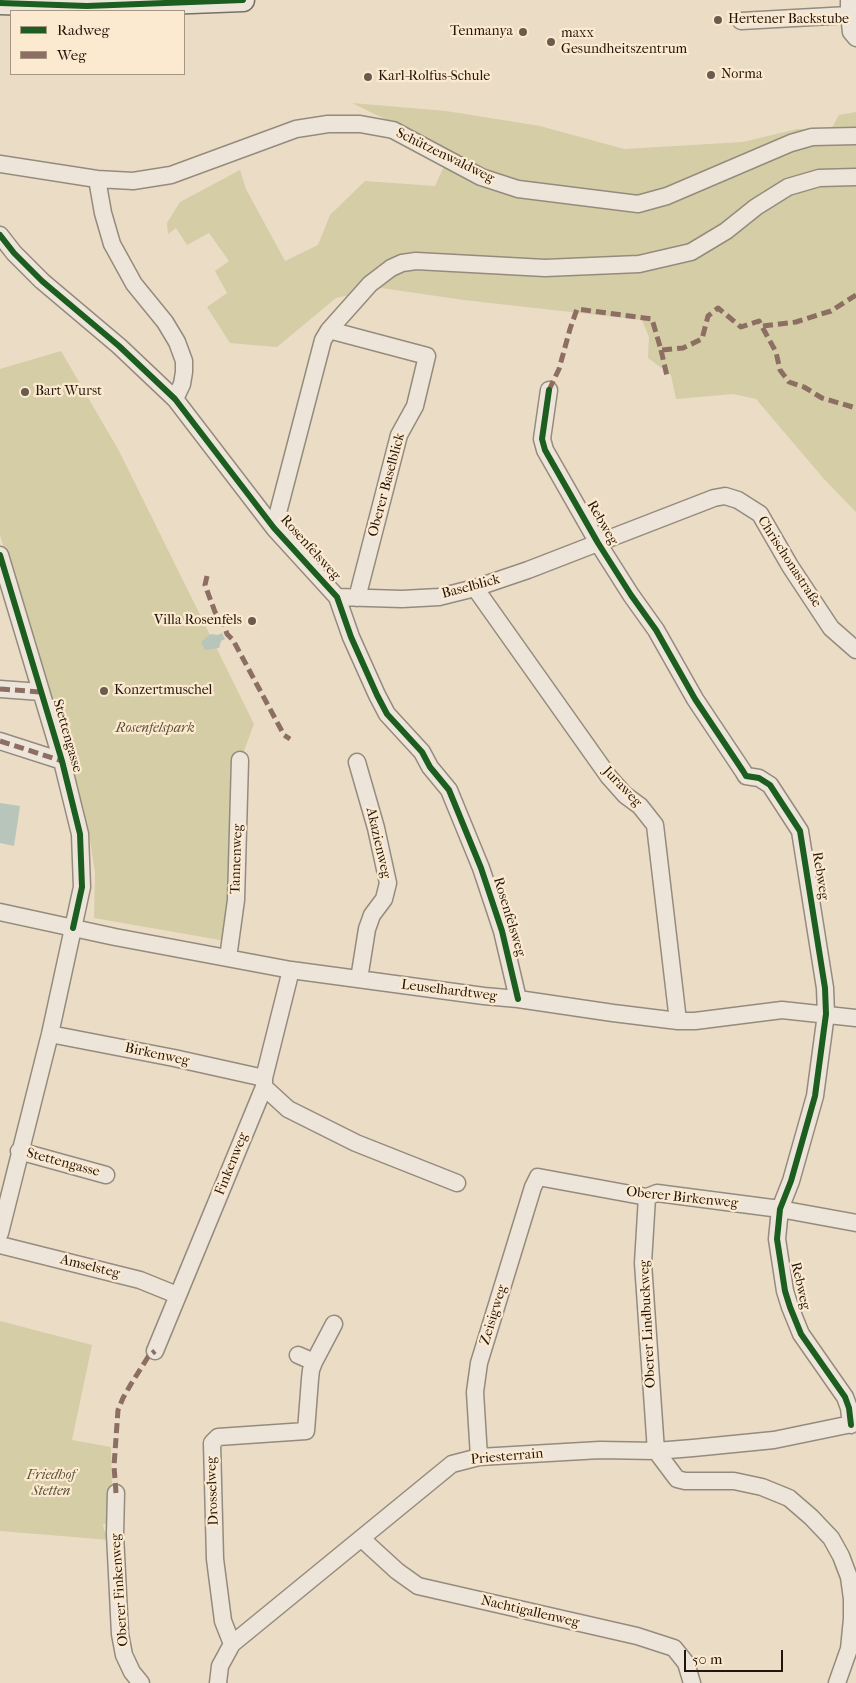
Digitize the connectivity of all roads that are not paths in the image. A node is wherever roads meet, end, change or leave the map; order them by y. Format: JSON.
{"nodes":[{"id":1,"x":243,"y":0,"type":"edge"},
{"id":2,"x":49,"y":2,"type":"edge"},
{"id":3,"x":0,"y":3,"type":"edge"},
{"id":4,"x":849,"y":7,"type":"edge"},
{"id":5,"x":741,"y":21,"type":"dead end"},
{"id":6,"x":856,"y":38,"type":"edge"},
{"id":7,"x":856,"y":136,"type":"edge"},
{"id":8,"x":0,"y":164,"type":"edge"},
{"id":9,"x":856,"y":177,"type":"edge"},
{"id":10,"x":96,"y":179,"type":"junction"},
{"id":11,"x":0,"y":235,"type":"edge"},
{"id":12,"x":329,"y":330,"type":"junction"},
{"id":13,"x":549,"y":390,"type":"dead end"},
{"id":14,"x":175,"y":400,"type":"junction"},
{"id":15,"x":274,"y":528,"type":"junction"},
{"id":16,"x":598,"y":543,"type":"junction"},
{"id":17,"x":0,"y":555,"type":"edge"},
{"id":18,"x":475,"y":588,"type":"junction"},
{"id":19,"x":337,"y":597,"type":"junction"},
{"id":20,"x":357,"y":598,"type":"junction"},
{"id":21,"x":856,"y":650,"type":"edge"},
{"id":22,"x":0,"y":689,"type":"edge"},
{"id":23,"x":41,"y":692,"type":"junction"},
{"id":24,"x":0,"y":741,"type":"edge"},
{"id":25,"x":240,"y":760,"type":"dead end"},
{"id":26,"x":62,"y":761,"type":"junction"},
{"id":27,"x":357,"y":762,"type":"dead end"},
{"id":28,"x":0,"y":912,"type":"edge"},
{"id":29,"x":74,"y":928,"type":"junction"},
{"id":30,"x":228,"y":958,"type":"junction"},
{"id":31,"x":291,"y":970,"type":"junction"},
{"id":32,"x":359,"y":980,"type":"junction"},
{"id":33,"x":518,"y":999,"type":"junction"},
{"id":34,"x":826,"y":1014,"type":"junction"},
{"id":35,"x":856,"y":1018,"type":"edge"},
{"id":36,"x":678,"y":1021,"type":"junction"},
{"id":37,"x":50,"y":1034,"type":"junction"},
{"id":38,"x":264,"y":1082,"type":"junction"},
{"id":39,"x":19,"y":1151,"type":"junction"},
{"id":40,"x":106,"y":1175,"type":"dead end"},
{"id":41,"x":538,"y":1177,"type":"joint"},
{"id":42,"x":6,"y":1179,"type":"edge"},
{"id":43,"x":458,"y":1183,"type":"dead end"},
{"id":44,"x":648,"y":1197,"type":"junction"},
{"id":45,"x":780,"y":1209,"type":"junction"},
{"id":46,"x":856,"y":1222,"type":"edge"},
{"id":47,"x":0,"y":1234,"type":"edge"},
{"id":48,"x":0,"y":1244,"type":"edge"},
{"id":49,"x":177,"y":1295,"type":"junction"},
{"id":50,"x":334,"y":1324,"type":"dead end"},
{"id":51,"x":155,"y":1351,"type":"dead end"},
{"id":52,"x":298,"y":1355,"type":"dead end"},
{"id":53,"x":314,"y":1362,"type":"junction"},
{"id":54,"x":853,"y":1424,"type":"edge"},
{"id":55,"x":656,"y":1451,"type":"junction"},
{"id":56,"x":479,"y":1457,"type":"junction"},
{"id":57,"x":116,"y":1493,"type":"dead end"},
{"id":58,"x":362,"y":1539,"type":"junction"},
{"id":59,"x":232,"y":1644,"type":"junction"},
{"id":60,"x":141,"y":1683,"type":"edge"},
{"id":61,"x":218,"y":1683,"type":"edge"},
{"id":62,"x":692,"y":1683,"type":"edge"},
{"id":63,"x":837,"y":1683,"type":"edge"}],
"edges":[{"from":1,"to":2,"type":"main road"},
{"from":2,"to":3,"type":"main road"},
{"from":4,"to":5,"type":"street"},
{"from":4,"to":6,"type":"street"},
{"from":7,"to":10,"type":"street","name":"Schützenwaldweg"},
{"from":8,"to":10,"type":"street","name":"Schützenwaldweg"},
{"from":9,"to":12,"type":"street"},
{"from":10,"to":14,"type":"street"},
{"from":11,"to":14,"type":"street","name":"Rosenfelsweg"},
{"from":12,"to":15,"type":"street"},
{"from":12,"to":20,"type":"street","name":"Oberer Baselblick"},
{"from":13,"to":16,"type":"street","name":"Rebweg"},
{"from":14,"to":15,"type":"street","name":"Rosenfelsweg"},
{"from":15,"to":19,"type":"street","name":"Rosenfelsweg"},
{"from":16,"to":18,"type":"street","name":"Baselblick"},
{"from":16,"to":21,"type":"street","name":"Chrischonastraße"},
{"from":16,"to":34,"type":"street","name":"Rebweg"},
{"from":17,"to":23,"type":"street","name":"Stettengasse"},
{"from":18,"to":20,"type":"street","name":"Baselblick"},
{"from":18,"to":36,"type":"street","name":"Juraweg"},
{"from":19,"to":20,"type":"street","name":"Baselblick"},
{"from":19,"to":33,"type":"street","name":"Rosenfelsweg"},
{"from":22,"to":23,"type":"street"},
{"from":23,"to":26,"type":"street","name":"Stettengasse"},
{"from":24,"to":26,"type":"street"},
{"from":25,"to":30,"type":"street","name":"Tannenweg"},
{"from":26,"to":29,"type":"street","name":"Stettengasse"},
{"from":27,"to":32,"type":"street","name":"Akazienweg"},
{"from":28,"to":29,"type":"street","name":"Leuselhardtweg"},
{"from":29,"to":30,"type":"street","name":"Leuselhardtweg"},
{"from":29,"to":37,"type":"street","name":"Stettengasse"},
{"from":30,"to":31,"type":"street","name":"Leuselhardtweg"},
{"from":31,"to":32,"type":"street","name":"Leuselhardtweg"},
{"from":31,"to":38,"type":"street","name":"Finkenweg"},
{"from":32,"to":33,"type":"street","name":"Leuselhardtweg"},
{"from":33,"to":36,"type":"street","name":"Leuselhardtweg"},
{"from":34,"to":35,"type":"street","name":"Leuselhardtweg"},
{"from":34,"to":36,"type":"street","name":"Leuselhardtweg"},
{"from":34,"to":45,"type":"street","name":"Rebweg"},
{"from":37,"to":38,"type":"street","name":"Birkenweg"},
{"from":37,"to":39,"type":"street","name":"Stettengasse"},
{"from":38,"to":43,"type":"street","name":"Birkenweg"},
{"from":38,"to":49,"type":"street","name":"Finkenweg"},
{"from":39,"to":40,"type":"street","name":"Stettengasse"},
{"from":39,"to":42,"type":"street","name":"Stettengasse"},
{"from":41,"to":44,"type":"street","name":"Oberer Birkenweg"},
{"from":41,"to":56,"type":"street","name":"Zeisigweg"},
{"from":42,"to":47,"type":"street","name":"Stettengasse"},
{"from":44,"to":45,"type":"street","name":"Oberer Birkenweg"},
{"from":44,"to":55,"type":"street","name":"Oberer Lindbuckweg"},
{"from":45,"to":46,"type":"street","name":"Oberer Birkenweg"},
{"from":45,"to":54,"type":"street","name":"Rebweg"},
{"from":48,"to":49,"type":"street","name":"Amselsteg"},
{"from":49,"to":51,"type":"street","name":"Finkenweg"},
{"from":50,"to":53,"type":"street","name":"Drosselweg"},
{"from":52,"to":53,"type":"street"},
{"from":53,"to":59,"type":"street","name":"Drosselweg"},
{"from":54,"to":55,"type":"street","name":"Priesterrain"},
{"from":55,"to":56,"type":"street","name":"Priesterrain"},
{"from":55,"to":63,"type":"street"},
{"from":56,"to":58,"type":"street","name":"Priesterrain"},
{"from":57,"to":60,"type":"street","name":"Oberer Finkenweg"},
{"from":58,"to":59,"type":"street","name":"Priesterrain"},
{"from":58,"to":62,"type":"street","name":"Nachtigallenweg"},
{"from":59,"to":61,"type":"street","name":"Priesterrain"}]}
